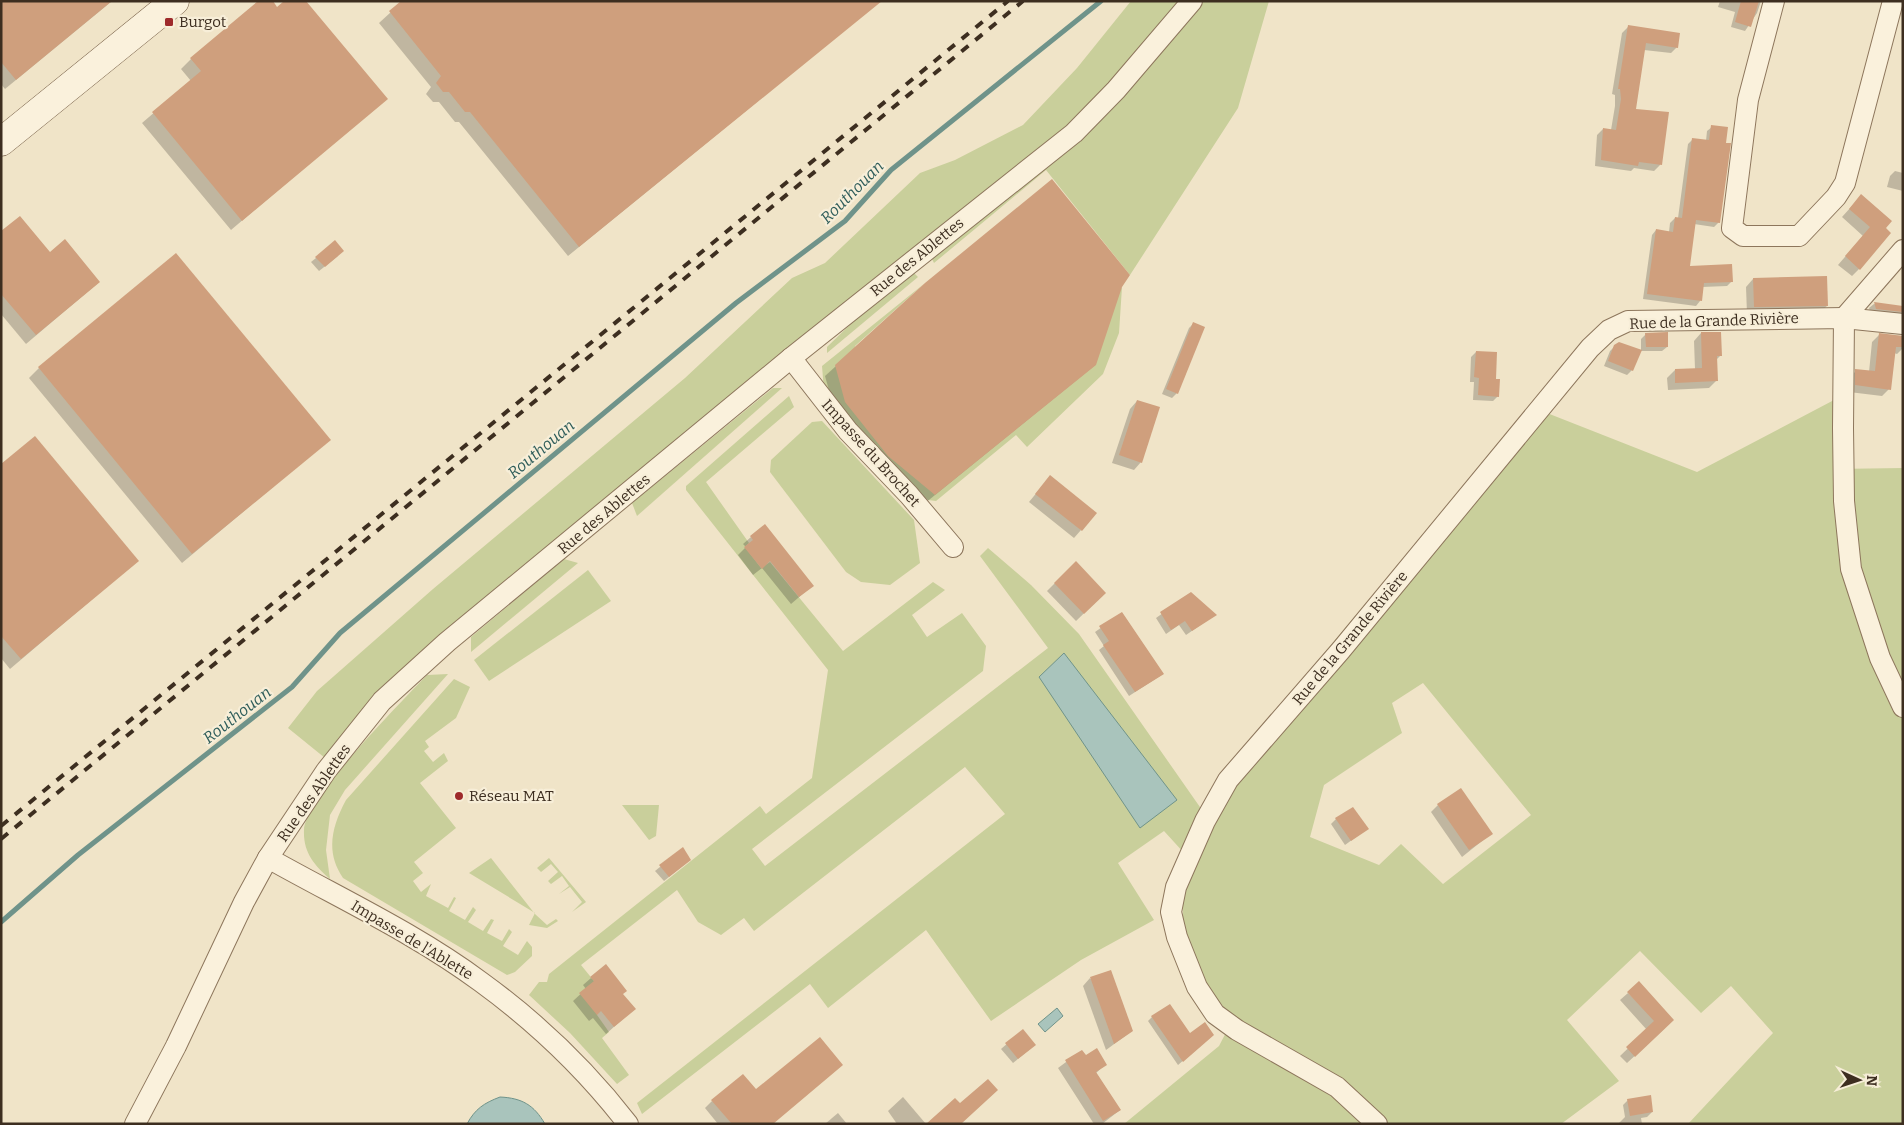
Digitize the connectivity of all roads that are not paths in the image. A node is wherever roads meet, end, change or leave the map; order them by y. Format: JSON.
{"nodes":[{"id":1,"x":175,"y":1,"type":"edge"},
{"id":2,"x":1192,"y":1,"type":"edge"},
{"id":3,"x":1774,"y":1,"type":"edge"},
{"id":4,"x":1893,"y":1,"type":"edge"},
{"id":5,"x":1,"y":142,"type":"edge"},
{"id":6,"x":1903,"y":250,"type":"edge"},
{"id":7,"x":1844,"y":318,"type":"junction"},
{"id":8,"x":1903,"y":324,"type":"edge"},
{"id":9,"x":791,"y":358,"type":"junction"},
{"id":10,"x":954,"y":547,"type":"dead end"},
{"id":11,"x":1903,"y":707,"type":"edge"},
{"id":12,"x":268,"y":858,"type":"junction"},
{"id":13,"x":135,"y":1124,"type":"edge"},
{"id":14,"x":628,"y":1124,"type":"edge"},
{"id":15,"x":1377,"y":1124,"type":"edge"}],
"edges":[{"from":1,"to":5,"type":"street"},
{"from":2,"to":9,"type":"street","name":"Rue des Ablettes"},
{"from":3,"to":4,"type":"street"},
{"from":6,"to":7,"type":"street"},
{"from":7,"to":8,"type":"street","name":"Rue de la Grande Rivière"},
{"from":7,"to":11,"type":"street"},
{"from":7,"to":15,"type":"street","name":"Rue de la Grande Rivière"},
{"from":9,"to":10,"type":"street","name":"Impasse du Brochet"},
{"from":9,"to":12,"type":"street","name":"Rue des Ablettes"},
{"from":12,"to":13,"type":"street","name":"Rue des Ablettes"},
{"from":12,"to":14,"type":"street","name":"Impasse de l'Ablette"}]}
